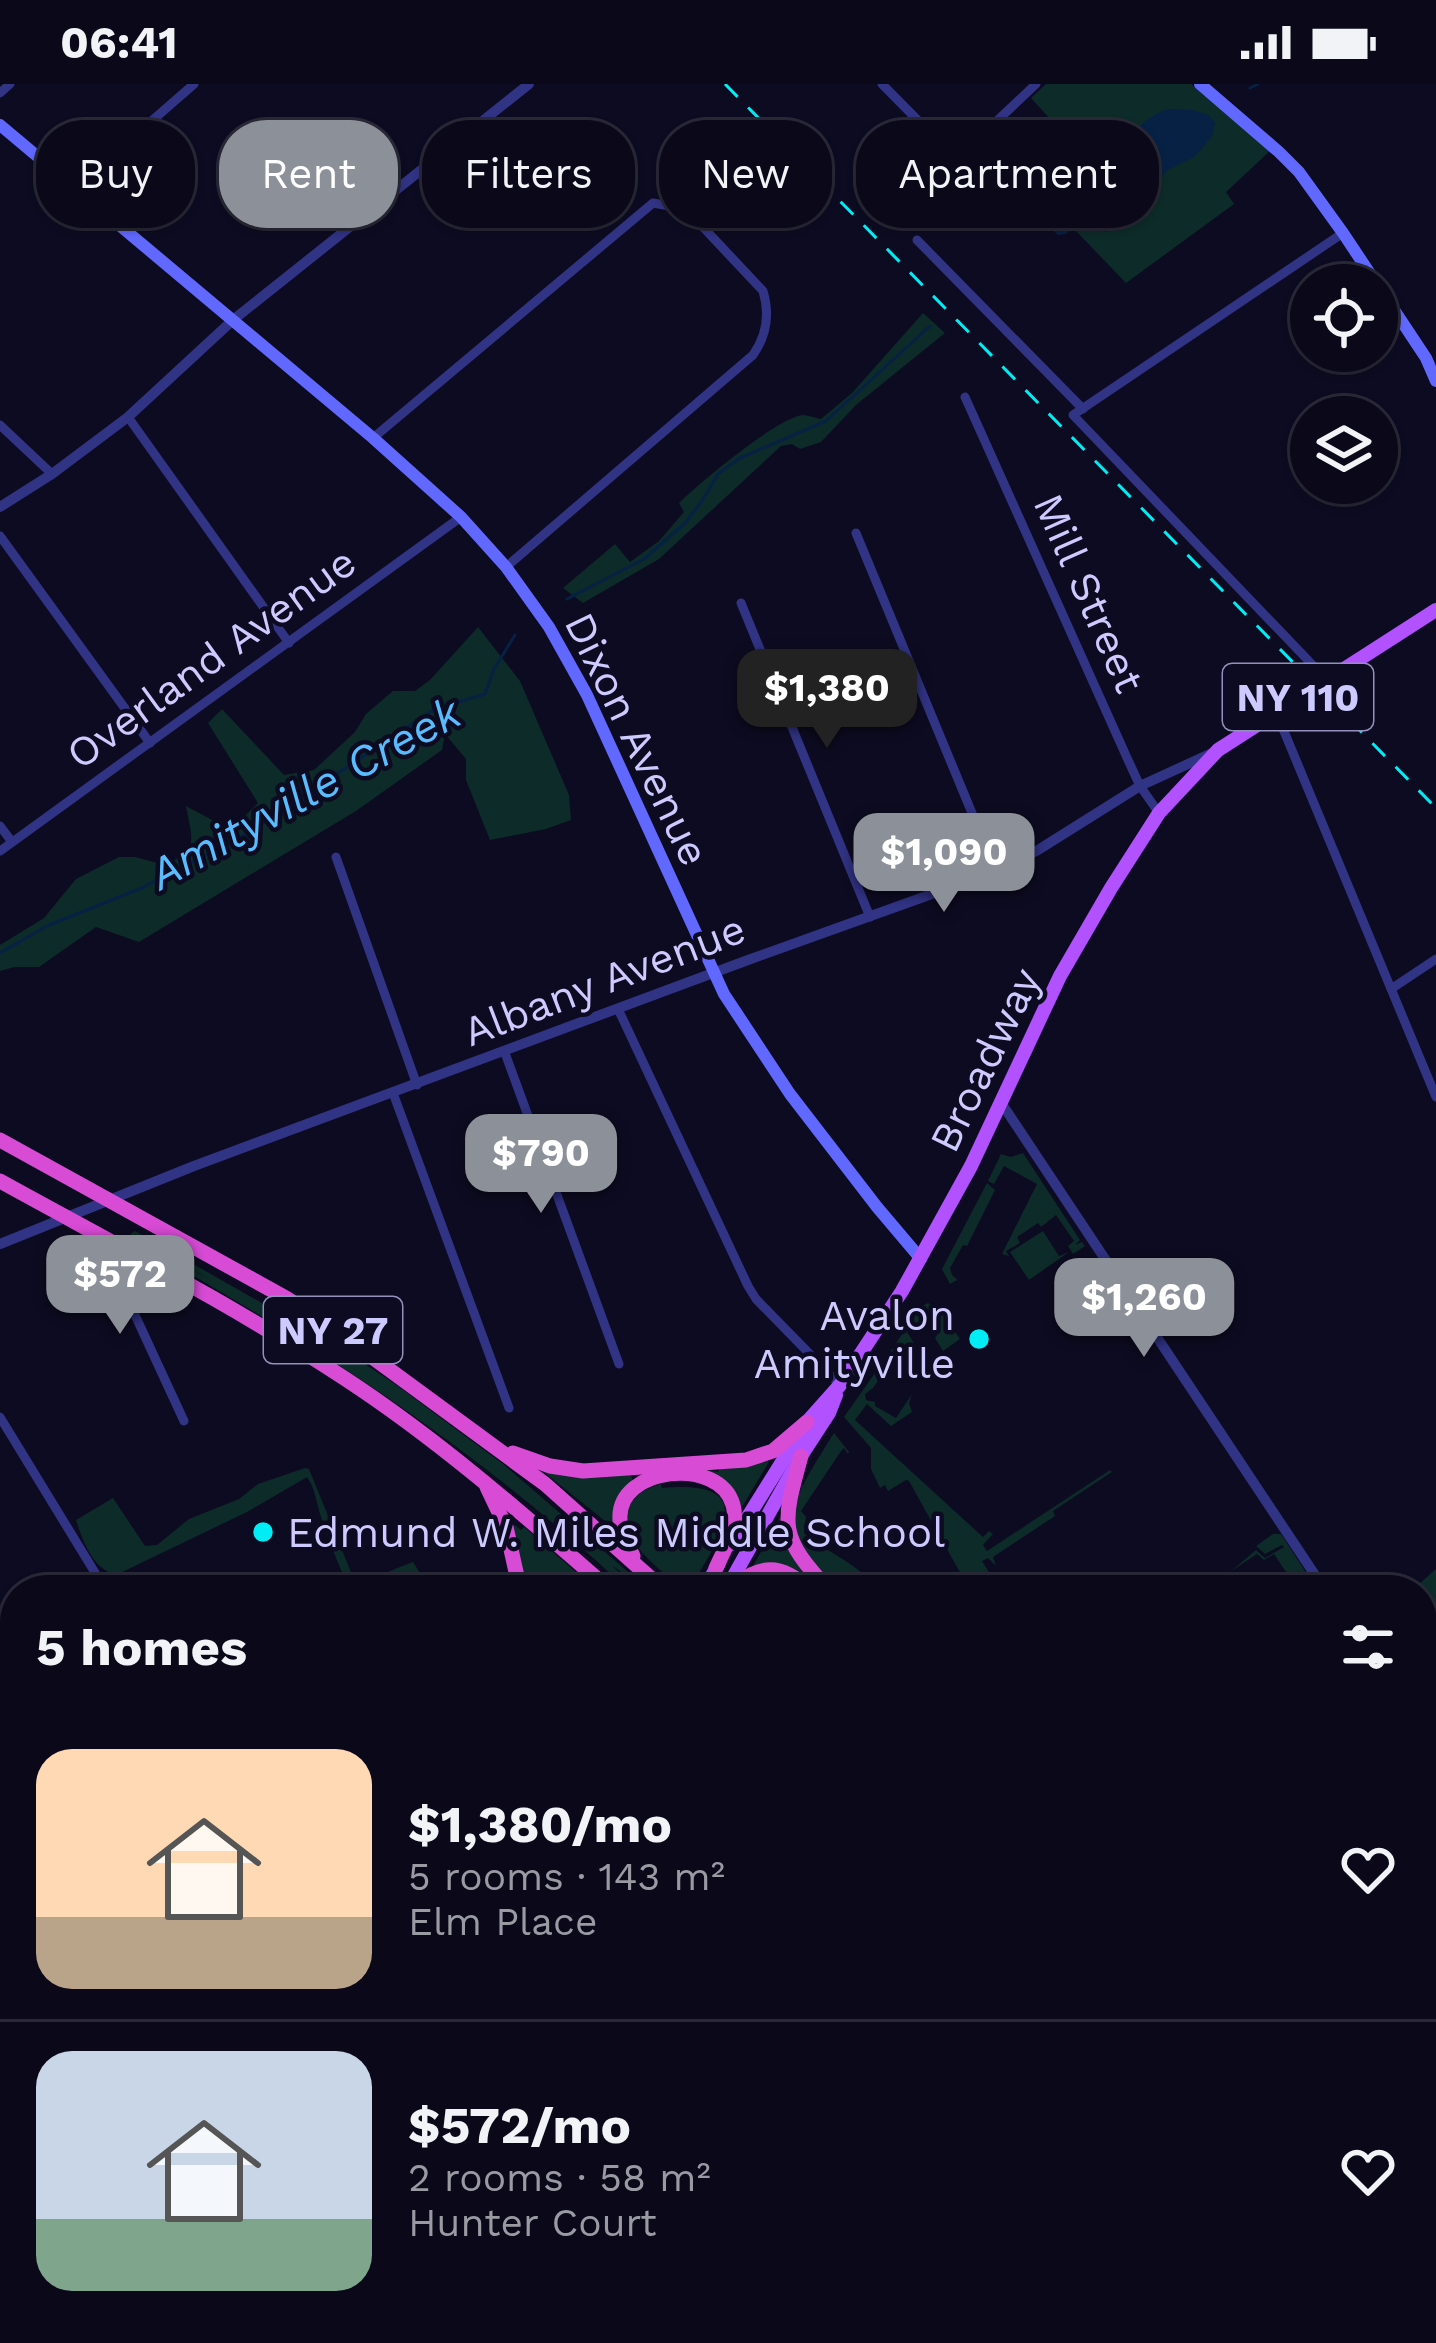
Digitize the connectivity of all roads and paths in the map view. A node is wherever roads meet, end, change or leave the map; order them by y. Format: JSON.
{"nodes":[{"id":1,"x":10,"y":84,"type":"edge"},
{"id":2,"x":194,"y":84,"type":"edge"},
{"id":3,"x":529,"y":84,"type":"edge"},
{"id":4,"x":882,"y":84,"type":"edge"},
{"id":5,"x":1036,"y":84,"type":"edge"},
{"id":6,"x":1200,"y":84,"type":"edge"},
{"id":7,"x":0,"y":93,"type":"edge"},
{"id":8,"x":153,"y":120,"type":"edge"},
{"id":9,"x":918,"y":120,"type":"edge"},
{"id":10,"x":999,"y":120,"type":"edge"},
{"id":11,"x":0,"y":125,"type":"edge"},
{"id":12,"x":36,"y":154,"type":"edge"},
{"id":13,"x":124,"y":228,"type":"edge"},
{"id":14,"x":1343,"y":233,"type":"junction"},
{"id":15,"x":917,"y":240,"type":"dead end"},
{"id":16,"x":233,"y":320,"type":"junction"},
{"id":17,"x":1436,"y":381,"type":"edge"},
{"id":18,"x":965,"y":398,"type":"dead end"},
{"id":19,"x":1078,"y":412,"type":"junction"},
{"id":20,"x":128,"y":417,"type":"junction"},
{"id":21,"x":0,"y":425,"type":"edge"},
{"id":22,"x":373,"y":438,"type":"junction"},
{"id":23,"x":52,"y":474,"type":"junction"},
{"id":24,"x":0,"y":507,"type":"edge"},
{"id":25,"x":461,"y":517,"type":"junction"},
{"id":26,"x":856,"y":533,"type":"dead end"},
{"id":27,"x":0,"y":536,"type":"edge"},
{"id":28,"x":506,"y":567,"type":"junction"},
{"id":29,"x":741,"y":603,"type":"dead end"},
{"id":30,"x":1436,"y":610,"type":"edge"},
{"id":31,"x":289,"y":643,"type":"junction"},
{"id":32,"x":1326,"y":679,"type":"junction"},
{"id":33,"x":1276,"y":712,"type":"junction"},
{"id":34,"x":150,"y":743,"type":"junction"},
{"id":35,"x":1218,"y":750,"type":"junction"},
{"id":36,"x":1140,"y":786,"type":"junction"},
{"id":37,"x":1159,"y":813,"type":"junction"},
{"id":38,"x":0,"y":826,"type":"edge"},
{"id":39,"x":12,"y":842,"type":"junction"},
{"id":40,"x":0,"y":850,"type":"edge"},
{"id":41,"x":336,"y":856,"type":"dead end"},
{"id":42,"x":996,"y":872,"type":"junction"},
{"id":43,"x":870,"y":916,"type":"junction"},
{"id":44,"x":1436,"y":959,"type":"edge"},
{"id":45,"x":713,"y":973,"type":"junction"},
{"id":46,"x":1391,"y":988,"type":"junction"},
{"id":47,"x":619,"y":1011,"type":"junction"},
{"id":48,"x":505,"y":1053,"type":"junction"},
{"id":49,"x":417,"y":1085,"type":"junction"},
{"id":50,"x":393,"y":1094,"type":"junction"},
{"id":51,"x":1436,"y":1097,"type":"edge"},
{"id":52,"x":1002,"y":1104,"type":"junction"},
{"id":53,"x":0,"y":1140,"type":"edge"},
{"id":54,"x":0,"y":1181,"type":"edge"},
{"id":55,"x":107,"y":1200,"type":"junction"},
{"id":56,"x":65,"y":1217,"type":"junction"},
{"id":57,"x":98,"y":1235,"type":"junction"},
{"id":58,"x":0,"y":1244,"type":"edge"},
{"id":59,"x":921,"y":1259,"type":"junction"},
{"id":60,"x":619,"y":1364,"type":"dead end"},
{"id":61,"x":840,"y":1385,"type":"junction"},
{"id":62,"x":509,"y":1408,"type":"dead end"},
{"id":63,"x":0,"y":1417,"type":"edge"},
{"id":64,"x":184,"y":1421,"type":"dead end"},
{"id":65,"x":807,"y":1422,"type":"junction"},
{"id":66,"x":495,"y":1447,"type":"junction"},
{"id":67,"x":801,"y":1456,"type":"junction"},
{"id":68,"x":483,"y":1479,"type":"junction"},
{"id":69,"x":637,"y":1564,"type":"junction"},
{"id":70,"x":716,"y":1568,"type":"junction"},
{"id":71,"x":96,"y":1575,"type":"edge"},
{"id":72,"x":517,"y":1575,"type":"edge"},
{"id":73,"x":593,"y":1575,"type":"edge"},
{"id":74,"x":648,"y":1575,"type":"edge"},
{"id":75,"x":712,"y":1575,"type":"edge"},
{"id":76,"x":736,"y":1575,"type":"edge"},
{"id":77,"x":752,"y":1575,"type":"edge"},
{"id":78,"x":791,"y":1575,"type":"edge"},
{"id":79,"x":815,"y":1575,"type":"edge"},
{"id":80,"x":1315,"y":1575,"type":"edge"}],
"edges":[{"from":1,"to":7,"type":"street"},
{"from":2,"to":8,"type":"street"},
{"from":3,"to":16,"type":"street"},
{"from":4,"to":9,"type":"street"},
{"from":5,"to":10,"type":"street"},
{"from":6,"to":14,"type":"main road"},
{"from":11,"to":12,"type":"main road","name":"Dixon Avenue"},
{"from":13,"to":16,"type":"main road","name":"Dixon Avenue"},
{"from":14,"to":17,"type":"main road"},
{"from":14,"to":19,"type":"street"},
{"from":15,"to":19,"type":"street"},
{"from":16,"to":20,"type":"street"},
{"from":16,"to":22,"type":"main road","name":"Dixon Avenue"},
{"from":18,"to":36,"type":"street","name":"Mill Street"},
{"from":19,"to":32,"type":"street"},
{"from":20,"to":23,"type":"street"},
{"from":20,"to":31,"type":"street"},
{"from":21,"to":23,"type":"street"},
{"from":22,"to":25,"type":"main road","name":"Dixon Avenue"},
{"from":22,"to":28,"type":"street"},
{"from":23,"to":24,"type":"street"},
{"from":25,"to":28,"type":"main road","name":"Dixon Avenue"},
{"from":25,"to":31,"type":"street","name":"Overland Avenue"},
{"from":26,"to":42,"type":"street"},
{"from":27,"to":34,"type":"street"},
{"from":28,"to":45,"type":"main road","name":"Dixon Avenue"},
{"from":29,"to":43,"type":"street"},
{"from":30,"to":32,"type":"main road","name":"Broadway","number":"NY 110"},
{"from":31,"to":34,"type":"street","name":"Overland Avenue"},
{"from":32,"to":33,"type":"main road","name":"Broadway","number":"NY 110"},
{"from":33,"to":35,"type":"main road","name":"Broadway","number":"NY 110"},
{"from":33,"to":46,"type":"street"},
{"from":34,"to":39,"type":"street","name":"Overland Avenue"},
{"from":35,"to":36,"type":"street","name":"Albany Avenue"},
{"from":35,"to":37,"type":"main road","name":"Broadway","number":"NY 110"},
{"from":36,"to":37,"type":"street","name":"Mill Street"},
{"from":36,"to":42,"type":"street","name":"Albany Avenue"},
{"from":37,"to":52,"type":"main road","name":"Broadway","number":"NY 110"},
{"from":38,"to":39,"type":"street"},
{"from":39,"to":40,"type":"street","name":"Overland Avenue"},
{"from":41,"to":49,"type":"street"},
{"from":42,"to":43,"type":"street","name":"Albany Avenue"},
{"from":43,"to":45,"type":"street","name":"Albany Avenue"},
{"from":44,"to":46,"type":"street"},
{"from":45,"to":47,"type":"street","name":"Albany Avenue"},
{"from":45,"to":59,"type":"main road","name":"Dixon Avenue"},
{"from":46,"to":51,"type":"street"},
{"from":47,"to":48,"type":"street","name":"Albany Avenue"},
{"from":47,"to":61,"type":"street"},
{"from":48,"to":49,"type":"street","name":"Albany Avenue"},
{"from":48,"to":60,"type":"street"},
{"from":49,"to":50,"type":"street","name":"Albany Avenue"},
{"from":50,"to":55,"type":"street","name":"Albany Avenue"},
{"from":50,"to":62,"type":"street"},
{"from":52,"to":59,"type":"main road","name":"Broadway","number":"NY 110"},
{"from":52,"to":80,"type":"street"},
{"from":53,"to":55,"type":"highway","number":"NY 27"},
{"from":54,"to":56,"type":"highway","number":"NY 27"},
{"from":55,"to":56,"type":"street","name":"Albany Avenue"},
{"from":55,"to":66,"type":"highway","number":"NY 27"},
{"from":56,"to":57,"type":"highway","number":"NY 27"},
{"from":56,"to":58,"type":"street","name":"Albany Avenue"},
{"from":57,"to":64,"type":"street"},
{"from":57,"to":68,"type":"highway","number":"NY 27"},
{"from":59,"to":61,"type":"main road","name":"Broadway","number":"NY 110"},
{"from":61,"to":65,"type":"main road","name":"Broadway","number":"NY 110"},
{"from":61,"to":67,"type":"main road","name":"Broadway","number":"NY 110"},
{"from":63,"to":71,"type":"street"},
{"from":65,"to":66,"type":"highway"},
{"from":65,"to":70,"type":"main road","name":"Broadway","number":"NY 110"},
{"from":66,"to":69,"type":"highway","number":"NY 27"},
{"from":67,"to":76,"type":"main road","name":"Broadway","number":"NY 110"},
{"from":67,"to":79,"type":"highway"},
{"from":68,"to":72,"type":"highway"},
{"from":68,"to":73,"type":"highway","number":"NY 27"},
{"from":69,"to":70,"type":"highway"},
{"from":69,"to":74,"type":"highway","number":"NY 27"},
{"from":70,"to":75,"type":"main road","name":"Broadway","number":"NY 110"},
{"from":77,"to":78,"type":"highway"}]}
